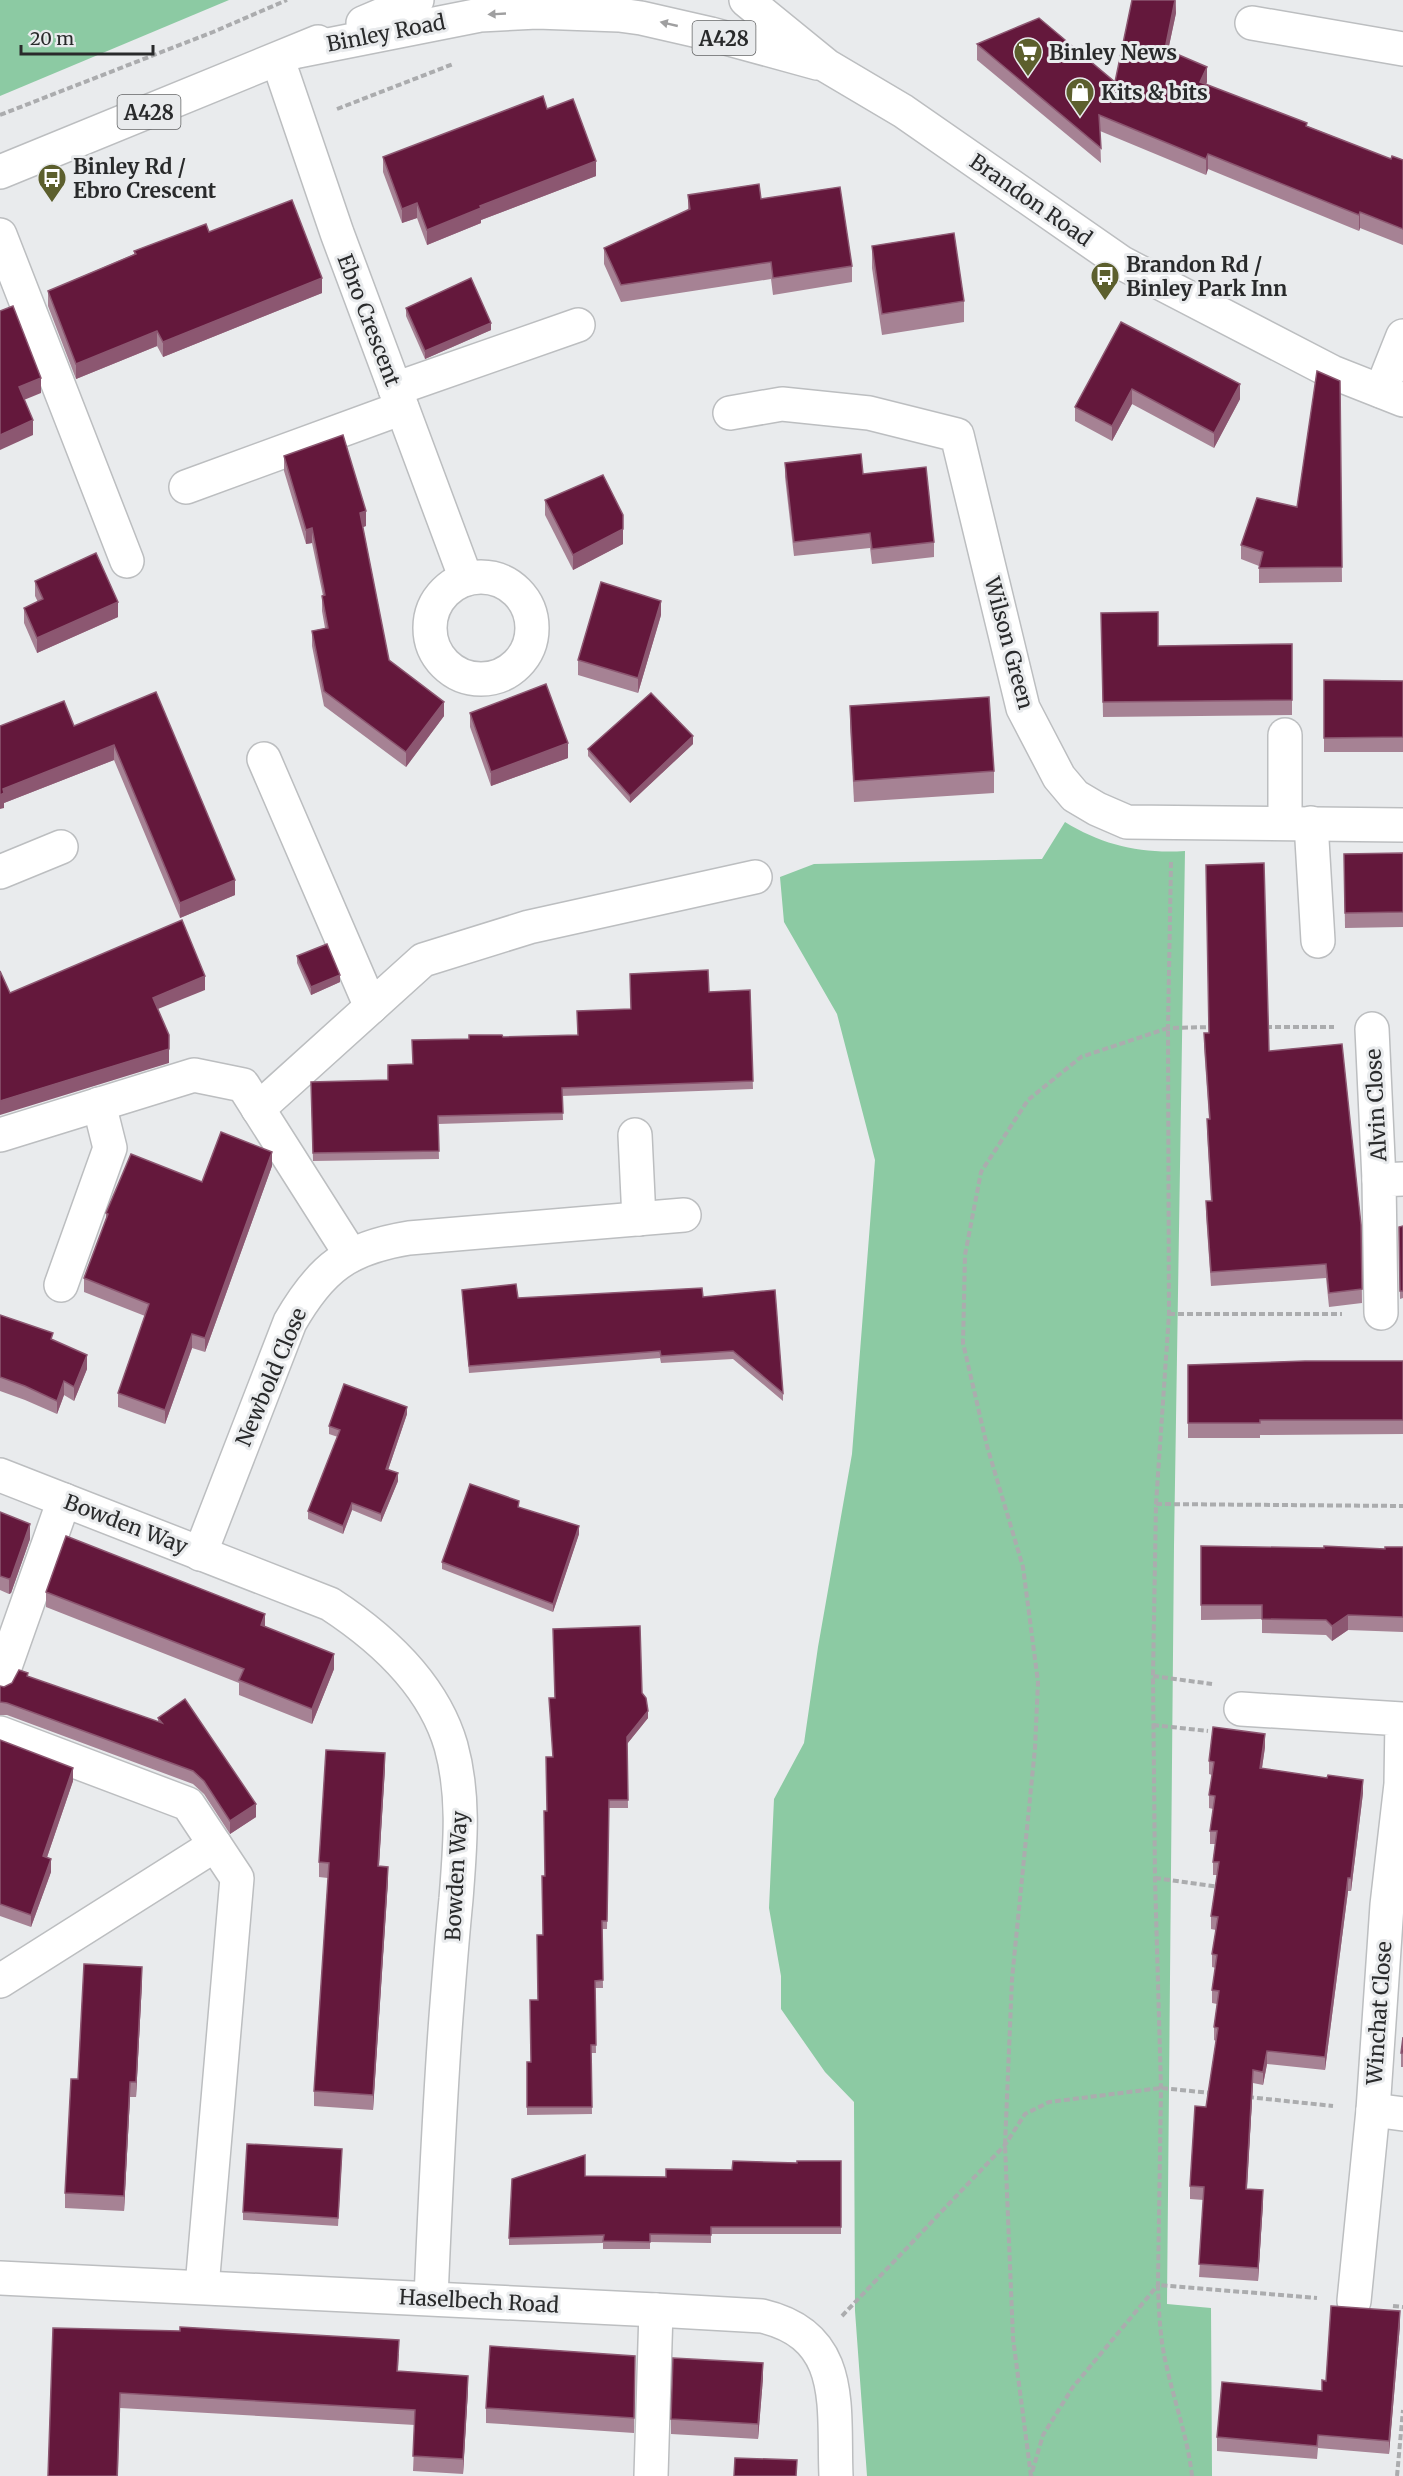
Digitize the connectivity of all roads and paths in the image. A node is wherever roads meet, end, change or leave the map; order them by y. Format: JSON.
{"nodes":[{"id":1,"x":286,"y":0,"type":"edge"},
{"id":2,"x":380,"y":0,"type":"edge"},
{"id":3,"x":417,"y":0,"type":"edge"},
{"id":4,"x":747,"y":0,"type":"edge"},
{"id":5,"x":546,"y":6,"type":"edge"},
{"id":6,"x":610,"y":8,"type":"edge"},
{"id":7,"x":1252,"y":23,"type":"dead end"},
{"id":8,"x":1403,"y":49,"type":"edge"},
{"id":9,"x":288,"y":55,"type":"junction"},
{"id":10,"x":462,"y":60,"type":"dead end"},
{"id":11,"x":827,"y":66,"type":"junction"},
{"id":12,"x":0,"y":115,"type":"edge"},
{"id":13,"x":3,"y":121,"type":"dead end"},
{"id":14,"x":299,"y":123,"type":"junction"},
{"id":15,"x":0,"y":172,"type":"edge"},
{"id":16,"x":0,"y":235,"type":"edge"},
{"id":17,"x":578,"y":325,"type":"dead end"},
{"id":18,"x":1403,"y":336,"type":"edge"},
{"id":19,"x":1392,"y":395,"type":"edge"},
{"id":20,"x":399,"y":399,"type":"junction"},
{"id":21,"x":730,"y":413,"type":"dead end"},
{"id":22,"x":186,"y":488,"type":"dead end"},
{"id":23,"x":127,"y":561,"type":"dead end"},
{"id":24,"x":466,"y":579,"type":"dead end"},
{"id":25,"x":1286,"y":735,"type":"dead end"},
{"id":26,"x":264,"y":759,"type":"dead end"},
{"id":27,"x":1173,"y":822,"type":"junction"},
{"id":28,"x":1298,"y":823,"type":"junction"},
{"id":29,"x":1403,"y":825,"type":"edge"},
{"id":30,"x":61,"y":847,"type":"dead end"},
{"id":31,"x":0,"y":872,"type":"edge"},
{"id":32,"x":755,"y":877,"type":"dead end"},
{"id":33,"x":1318,"y":941,"type":"dead end"},
{"id":34,"x":371,"y":1007,"type":"junction"},
{"id":35,"x":1226,"y":1027,"type":"edge"},
{"id":36,"x":1260,"y":1027,"type":"edge"},
{"id":37,"x":1168,"y":1028,"type":"junction"},
{"id":38,"x":1372,"y":1029,"type":"joint"},
{"id":39,"x":99,"y":1104,"type":"junction"},
{"id":40,"x":258,"y":1109,"type":"junction"},
{"id":41,"x":0,"y":1135,"type":"edge"},
{"id":42,"x":635,"y":1135,"type":"dead end"},
{"id":43,"x":1391,"y":1180,"type":"edge"},
{"id":44,"x":684,"y":1215,"type":"dead end"},
{"id":45,"x":639,"y":1219,"type":"junction"},
{"id":46,"x":351,"y":1255,"type":"junction"},
{"id":47,"x":61,"y":1285,"type":"dead end"},
{"id":48,"x":1382,"y":1313,"type":"joint"},
{"id":49,"x":1169,"y":1314,"type":"junction"},
{"id":50,"x":0,"y":1475,"type":"edge"},
{"id":51,"x":64,"y":1500,"type":"junction"},
{"id":52,"x":1156,"y":1504,"type":"junction"},
{"id":53,"x":1403,"y":1506,"type":"edge"},
{"id":54,"x":200,"y":1554,"type":"junction"},
{"id":55,"x":1153,"y":1676,"type":"junction"},
{"id":56,"x":0,"y":1681,"type":"edge"},
{"id":57,"x":1241,"y":1709,"type":"joint"},
{"id":58,"x":0,"y":1733,"type":"edge"},
{"id":59,"x":215,"y":1845,"type":"junction"},
{"id":60,"x":1155,"y":1878,"type":"junction"},
{"id":61,"x":1225,"y":1888,"type":"edge"},
{"id":62,"x":0,"y":1981,"type":"edge"},
{"id":63,"x":1161,"y":2088,"type":"junction"},
{"id":64,"x":1220,"y":2094,"type":"edge"},
{"id":65,"x":1243,"y":2097,"type":"edge"},
{"id":66,"x":1388,"y":2112,"type":"edge"},
{"id":67,"x":1005,"y":2145,"type":"junction"},
{"id":68,"x":0,"y":2278,"type":"edge"},
{"id":69,"x":1158,"y":2285,"type":"junction"},
{"id":70,"x":202,"y":2287,"type":"junction"},
{"id":71,"x":431,"y":2298,"type":"junction"},
{"id":72,"x":1354,"y":2301,"type":"joint"},
{"id":73,"x":656,"y":2310,"type":"junction"},
{"id":74,"x":811,"y":2341,"type":"junction"},
{"id":75,"x":1403,"y":2410,"type":"edge"},
{"id":76,"x":651,"y":2476,"type":"edge"},
{"id":77,"x":836,"y":2476,"type":"edge"},
{"id":78,"x":1031,"y":2476,"type":"edge"},
{"id":79,"x":1192,"y":2476,"type":"edge"},
{"id":80,"x":1397,"y":2476,"type":"edge"}],
"edges":[{"from":1,"to":12,"type":"path"},
{"from":2,"to":9,"type":"street"},
{"from":3,"to":9,"type":"street","name":"Binley Road","number":"A428"},
{"from":4,"to":11,"type":"street","name":"Brandon Road","number":"A428"},
{"from":5,"to":6,"type":"street","name":"Binley Road","number":"A428"},
{"from":5,"to":9,"type":"street","name":"Binley Road","number":"A428","one_way":true},
{"from":11,"to":6,"type":"street","name":"Brandon Road","number":"A428","one_way":true},
{"from":7,"to":8,"type":"street"},
{"from":9,"to":14,"type":"street","name":"Ebro Crescent"},
{"from":9,"to":15,"type":"street","name":"Binley Road","number":"A428"},
{"from":10,"to":14,"type":"path"},
{"from":11,"to":19,"type":"street","name":"Brandon Road","number":"A428"},
{"from":12,"to":13,"type":"path"},
{"from":14,"to":20,"type":"street","name":"Ebro Crescent"},
{"from":16,"to":23,"type":"street"},
{"from":17,"to":20,"type":"street"},
{"from":18,"to":19,"type":"street"},
{"from":20,"to":22,"type":"street"},
{"from":20,"to":24,"type":"street","name":"Ebro Crescent"},
{"from":21,"to":27,"type":"street","name":"Wilson Green"},
{"from":25,"to":28,"type":"street"},
{"from":26,"to":34,"type":"street"},
{"from":27,"to":28,"type":"street","name":"Wilson Green"},
{"from":27,"to":37,"type":"path"},
{"from":28,"to":29,"type":"street","name":"Wilson Green"},
{"from":28,"to":33,"type":"street"},
{"from":30,"to":31,"type":"street"},
{"from":32,"to":34,"type":"street"},
{"from":34,"to":40,"type":"street"},
{"from":35,"to":37,"type":"path"},
{"from":36,"to":38,"type":"path"},
{"from":37,"to":49,"type":"path"},
{"from":37,"to":67,"type":"path"},
{"from":38,"to":43,"type":"street","name":"Alvin Close"},
{"from":39,"to":40,"type":"street"},
{"from":39,"to":41,"type":"street"},
{"from":39,"to":47,"type":"street"},
{"from":40,"to":46,"type":"street"},
{"from":42,"to":45,"type":"street"},
{"from":43,"to":48,"type":"street","name":"Alvin Close"},
{"from":44,"to":45,"type":"street","name":"Newbold Close"},
{"from":45,"to":46,"type":"street","name":"Newbold Close"},
{"from":46,"to":54,"type":"street","name":"Newbold Close"},
{"from":48,"to":49,"type":"path"},
{"from":49,"to":52,"type":"path"},
{"from":50,"to":51,"type":"street","name":"Bowden Way"},
{"from":51,"to":54,"type":"street","name":"Bowden Way"},
{"from":51,"to":56,"type":"street"},
{"from":52,"to":53,"type":"path"},
{"from":52,"to":55,"type":"path"},
{"from":54,"to":71,"type":"street","name":"Bowden Way"},
{"from":55,"to":57,"type":"path"},
{"from":55,"to":60,"type":"path"},
{"from":57,"to":66,"type":"street","name":"Winchat Close"},
{"from":58,"to":59,"type":"street"},
{"from":59,"to":62,"type":"street"},
{"from":59,"to":70,"type":"street"},
{"from":60,"to":61,"type":"path"},
{"from":60,"to":63,"type":"path"},
{"from":63,"to":64,"type":"path"},
{"from":63,"to":67,"type":"path"},
{"from":63,"to":69,"type":"path"},
{"from":65,"to":66,"type":"path"},
{"from":66,"to":72,"type":"street","name":"Winchat Close"},
{"from":67,"to":74,"type":"path"},
{"from":67,"to":78,"type":"path"},
{"from":68,"to":70,"type":"street","name":"Haselbech Road"},
{"from":69,"to":72,"type":"path"},
{"from":69,"to":78,"type":"path"},
{"from":69,"to":79,"type":"path"},
{"from":70,"to":71,"type":"street","name":"Haselbech Road"},
{"from":71,"to":73,"type":"street","name":"Haselbech Road"},
{"from":73,"to":74,"type":"street","name":"Haselbech Road"},
{"from":73,"to":76,"type":"street"},
{"from":74,"to":77,"type":"street","name":"Haselbech Road"},
{"from":75,"to":80,"type":"path"}]}
